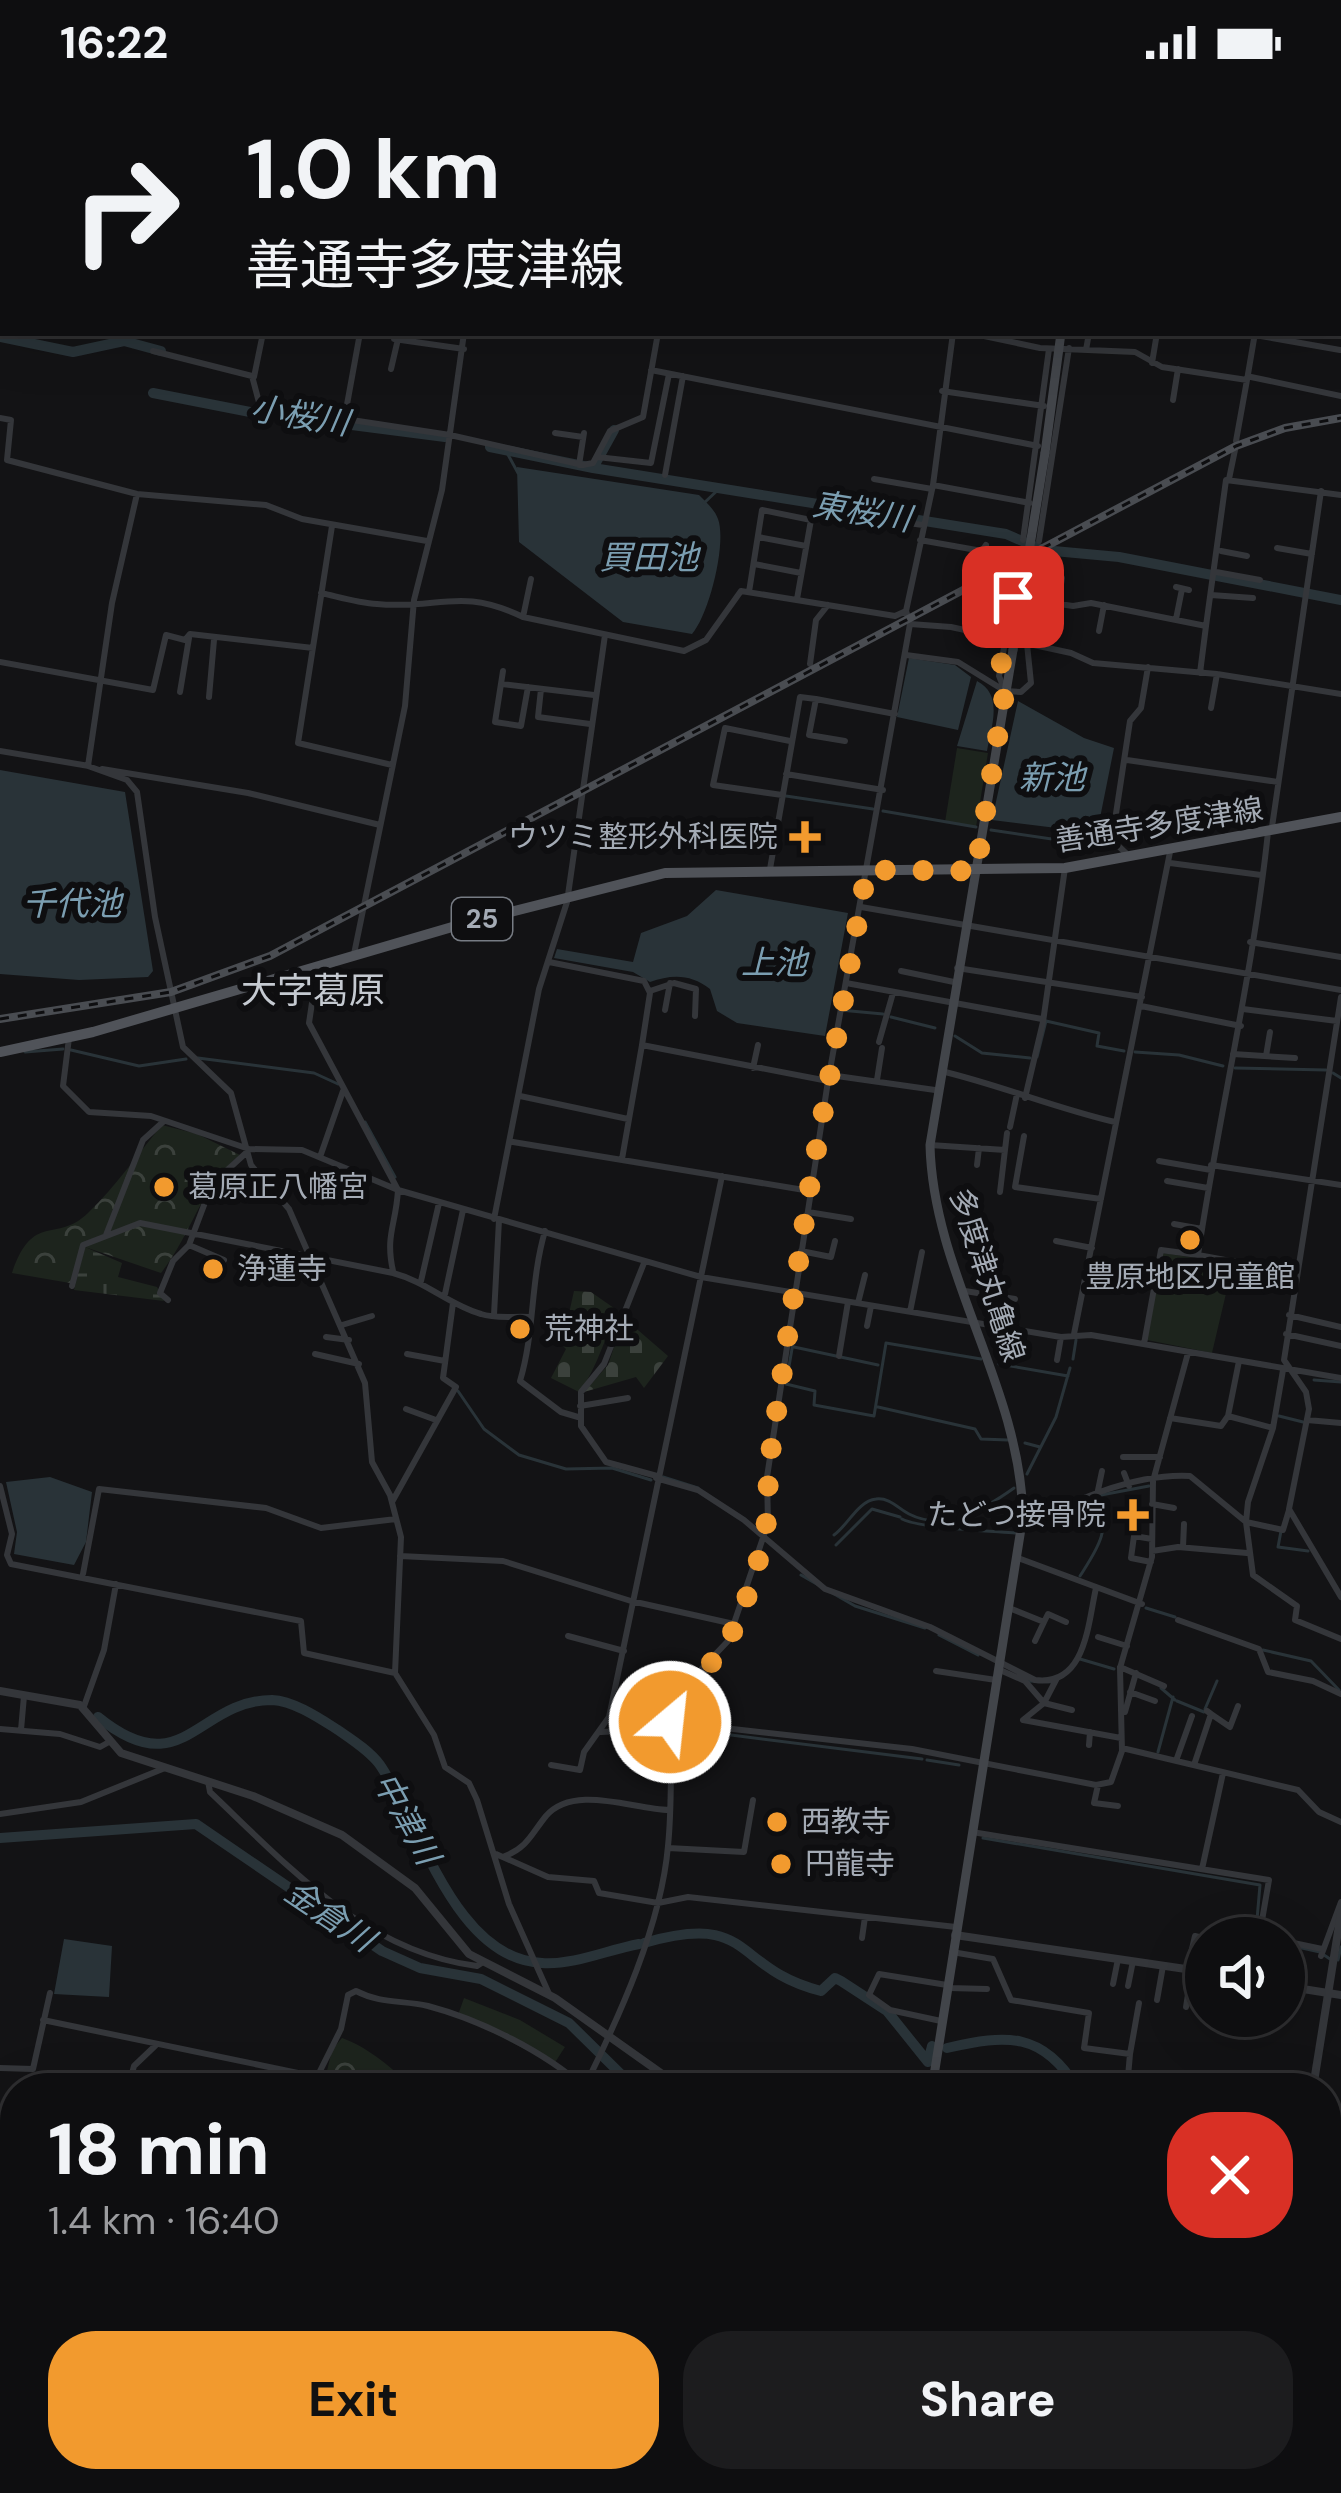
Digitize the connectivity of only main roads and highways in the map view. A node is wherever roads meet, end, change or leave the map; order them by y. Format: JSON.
{"nodes":[{"id":1,"x":1060,"y":336,"type":"edge"},
{"id":2,"x":1341,"y":817,"type":"edge"},
{"id":3,"x":976,"y":871,"type":"junction"},
{"id":4,"x":0,"y":1052,"type":"edge"},
{"id":5,"x":934,"y":2073,"type":"edge"}],
"edges":[{"from":1,"to":3,"type":"main road","name":"多度津丸亀線","bridge":true},
{"from":2,"to":3,"type":"main road","name":"善通寺多度津線","number":"25"},
{"from":3,"to":4,"type":"main road","name":"善通寺多度津線","number":"25"},
{"from":3,"to":5,"type":"main road","name":"多度津丸亀線"}]}
